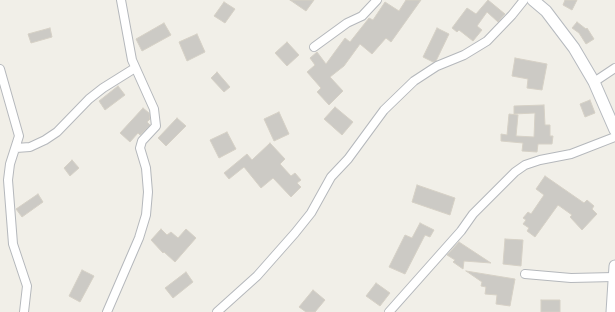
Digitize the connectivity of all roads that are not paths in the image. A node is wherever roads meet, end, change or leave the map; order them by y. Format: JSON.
{"nodes":[{"id":1,"x":121,"y":0,"type":"edge"},
{"id":2,"x":377,"y":0,"type":"edge"},
{"id":3,"x":524,"y":0,"type":"edge"},
{"id":4,"x":533,"y":0,"type":"edge"},
{"id":5,"x":314,"y":47,"type":"dead end"},
{"id":6,"x":135,"y":68,"type":"junction"},
{"id":7,"x":615,"y":68,"type":"edge"},
{"id":8,"x":0,"y":69,"type":"edge"},
{"id":9,"x":594,"y":82,"type":"junction"},
{"id":10,"x":615,"y":130,"type":"edge"},
{"id":11,"x":615,"y":137,"type":"edge"},
{"id":12,"x":16,"y":148,"type":"junction"},
{"id":13,"x":615,"y":266,"type":"edge"},
{"id":14,"x":525,"y":274,"type":"dead end"},
{"id":15,"x":614,"y":277,"type":"junction"},
{"id":16,"x":24,"y":312,"type":"edge"},
{"id":17,"x":106,"y":312,"type":"edge"},
{"id":18,"x":217,"y":312,"type":"edge"},
{"id":19,"x":389,"y":312,"type":"edge"},
{"id":20,"x":612,"y":312,"type":"edge"}],
"edges":[{"from":1,"to":6,"type":"street"},
{"from":2,"to":5,"type":"street"},
{"from":3,"to":18,"type":"street"},
{"from":4,"to":9,"type":"main road"},
{"from":6,"to":12,"type":"street"},
{"from":6,"to":17,"type":"street"},
{"from":7,"to":9,"type":"street"},
{"from":8,"to":12,"type":"street"},
{"from":9,"to":10,"type":"main road"},
{"from":11,"to":19,"type":"street"},
{"from":12,"to":16,"type":"street"},
{"from":13,"to":15,"type":"main road"},
{"from":14,"to":15,"type":"street"},
{"from":15,"to":20,"type":"main road"}]}
